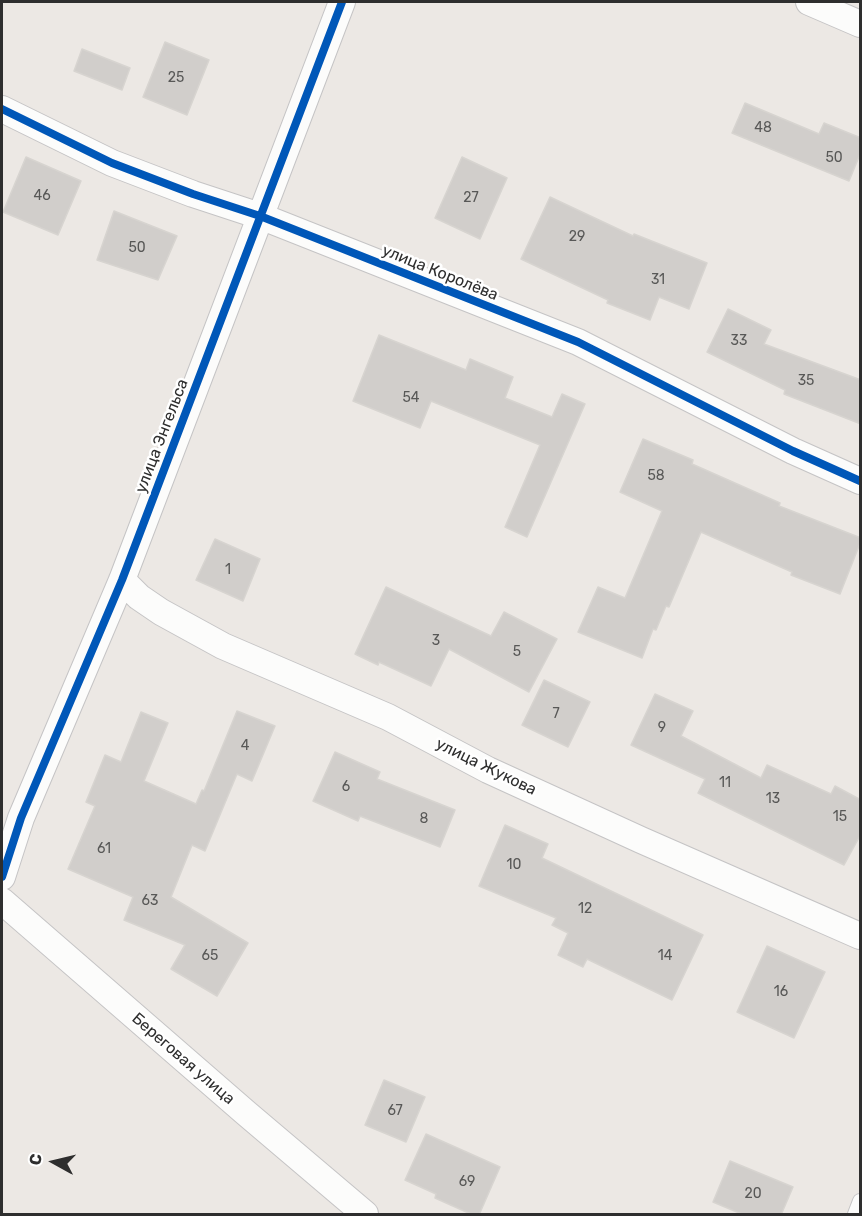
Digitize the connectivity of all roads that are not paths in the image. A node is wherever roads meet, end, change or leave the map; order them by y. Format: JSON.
{"nodes":[{"id":1,"x":342,"y":2,"type":"edge"},
{"id":2,"x":809,"y":2,"type":"edge"},
{"id":3,"x":861,"y":24,"type":"edge"},
{"id":4,"x":2,"y":109,"type":"edge"},
{"id":5,"x":260,"y":216,"type":"junction"},
{"id":6,"x":861,"y":481,"type":"edge"},
{"id":7,"x":122,"y":580,"type":"junction"},
{"id":8,"x":11,"y":816,"type":"edge"},
{"id":9,"x":2,"y":877,"type":"edge"},
{"id":10,"x":2,"y":902,"type":"edge"},
{"id":11,"x":861,"y":936,"type":"edge"},
{"id":12,"x":861,"y":1201,"type":"edge"},
{"id":13,"x":365,"y":1215,"type":"edge"},
{"id":14,"x":855,"y":1215,"type":"edge"}],
"edges":[{"from":1,"to":5,"type":"street","name":"улица Энгельса"},
{"from":2,"to":3,"type":"street"},
{"from":4,"to":5,"type":"street","name":"улица Королёва"},
{"from":5,"to":6,"type":"street","name":"улица Королёва"},
{"from":5,"to":7,"type":"street","name":"улица Энгельса"},
{"from":7,"to":8,"type":"street","name":"улица Энгельса"},
{"from":7,"to":11,"type":"street","name":"улица Жукова"},
{"from":8,"to":9,"type":"street","name":"улица Энгельса"},
{"from":10,"to":13,"type":"street","name":"Береговая улица"},
{"from":12,"to":14,"type":"lane"}]}
